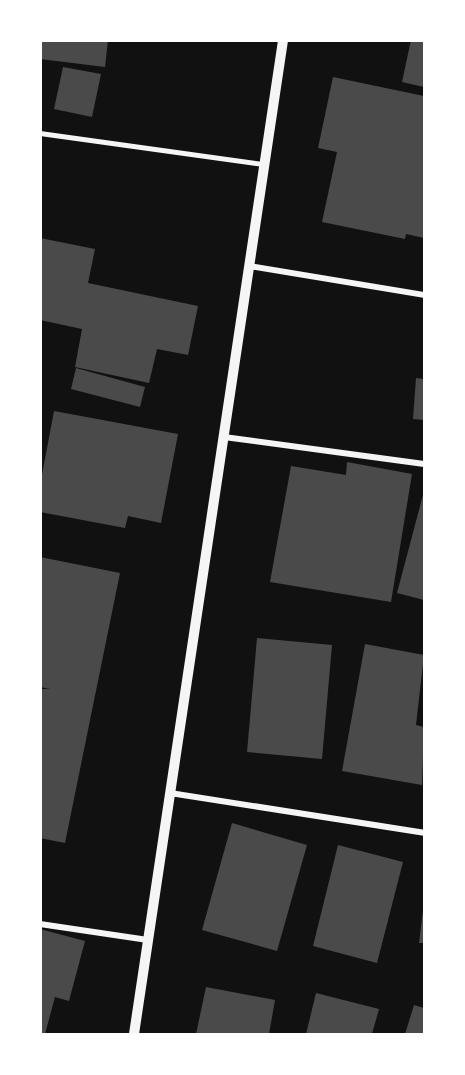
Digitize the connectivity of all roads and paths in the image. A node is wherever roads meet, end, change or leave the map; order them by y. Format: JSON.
{"nodes":[{"id":1,"x":283,"y":40,"type":"edge"},
{"id":2,"x":40,"y":133,"type":"edge"},
{"id":3,"x":264,"y":164,"type":"junction"},
{"id":4,"x":249,"y":266,"type":"junction"},
{"id":5,"x":424,"y":295,"type":"edge"},
{"id":6,"x":224,"y":437,"type":"junction"},
{"id":7,"x":424,"y":464,"type":"edge"},
{"id":8,"x":170,"y":793,"type":"junction"},
{"id":9,"x":424,"y":833,"type":"edge"},
{"id":10,"x":40,"y":924,"type":"edge"},
{"id":11,"x":148,"y":940,"type":"junction"},
{"id":12,"x":134,"y":1035,"type":"edge"}],
"edges":[{"from":1,"to":3,"type":"street"},
{"from":2,"to":3,"type":"lane"},
{"from":3,"to":4,"type":"street"},
{"from":4,"to":5,"type":"street"},
{"from":4,"to":6,"type":"street"},
{"from":6,"to":7,"type":"street"},
{"from":6,"to":8,"type":"street"},
{"from":8,"to":9,"type":"street"},
{"from":8,"to":11,"type":"street"},
{"from":10,"to":11,"type":"street"},
{"from":11,"to":12,"type":"street"}]}
